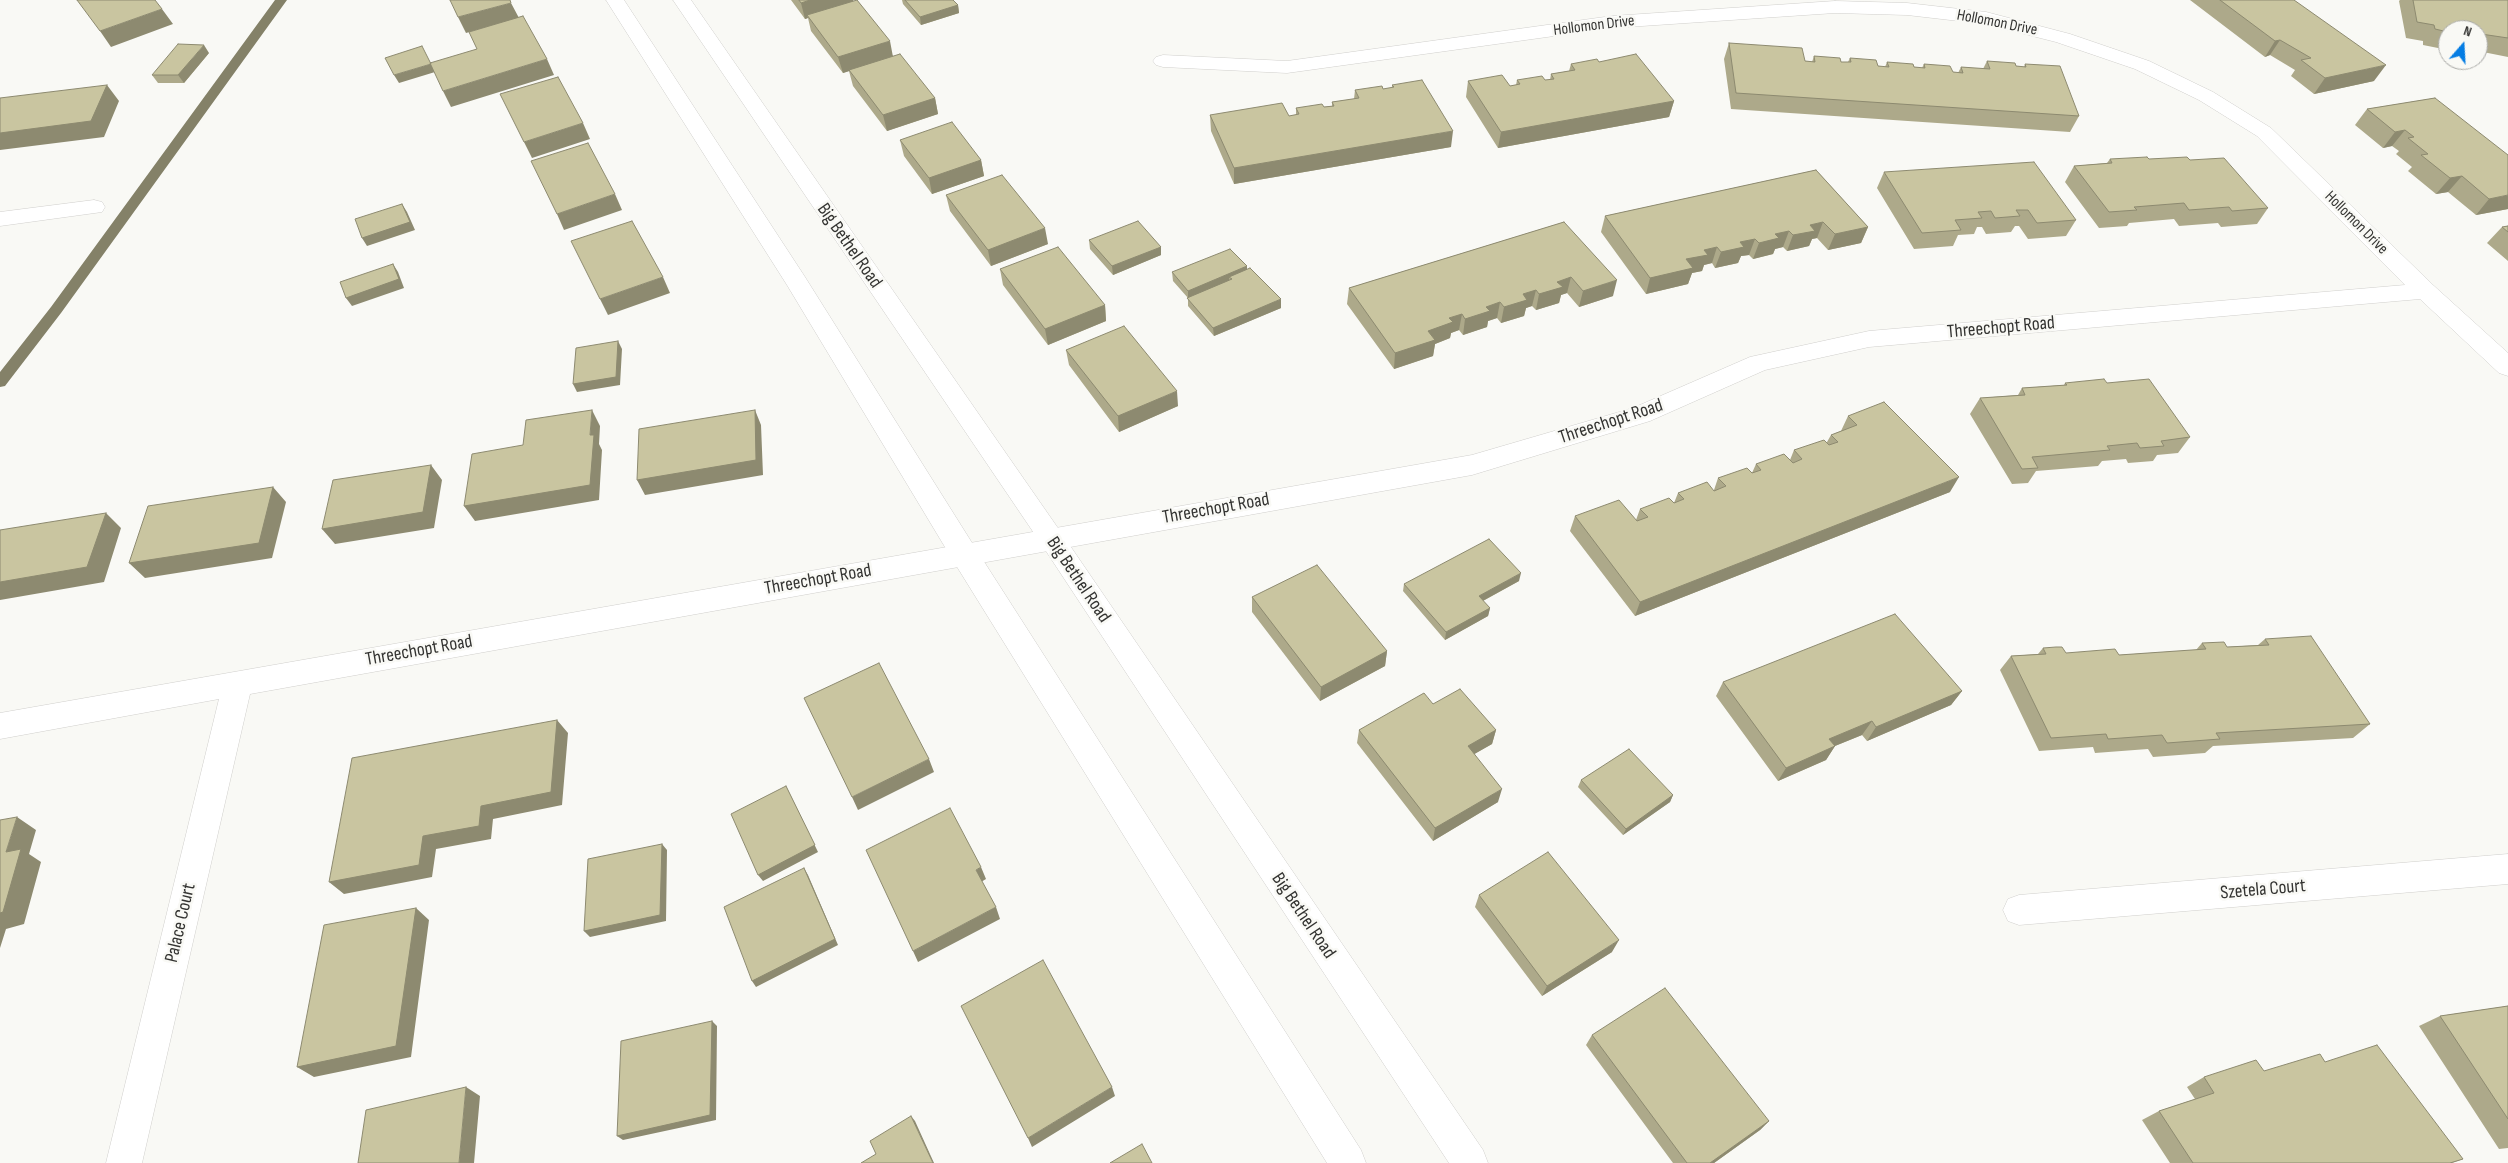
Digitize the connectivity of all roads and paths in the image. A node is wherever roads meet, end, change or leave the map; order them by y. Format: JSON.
{"nodes":[{"id":1,"x":615,"y":0,"type":"edge"},
{"id":2,"x":682,"y":0,"type":"edge"},
{"id":3,"x":1163,"y":61,"type":"dead end"},
{"id":4,"x":94,"y":207,"type":"dead end"},
{"id":5,"x":0,"y":219,"type":"edge"},
{"id":6,"x":2425,"y":292,"type":"junction"},
{"id":7,"x":2508,"y":367,"type":"edge"},
{"id":8,"x":1051,"y":538,"type":"junction"},
{"id":9,"x":964,"y":554,"type":"junction"},
{"id":10,"x":238,"y":683,"type":"junction"},
{"id":11,"x":0,"y":726,"type":"edge"},
{"id":12,"x":2508,"y":869,"type":"edge"},
{"id":13,"x":2019,"y":910,"type":"dead end"},
{"id":14,"x":124,"y":1163,"type":"edge"},
{"id":15,"x":1348,"y":1163,"type":"edge"},
{"id":16,"x":1470,"y":1163,"type":"edge"}],
"edges":[{"from":1,"to":9,"type":"street"},
{"from":2,"to":8,"type":"street","name":"Big Bethel Road"},
{"from":3,"to":6,"type":"street","name":"Hollomon Drive"},
{"from":4,"to":5,"type":"street"},
{"from":6,"to":7,"type":"street","name":"Hollomon Drive"},
{"from":6,"to":8,"type":"street","name":"Threechopt Road"},
{"from":8,"to":9,"type":"street","name":"Threechopt Road"},
{"from":8,"to":16,"type":"street","name":"Big Bethel Road"},
{"from":9,"to":10,"type":"street","name":"Threechopt Road"},
{"from":9,"to":15,"type":"street"},
{"from":10,"to":11,"type":"street","name":"Threechopt Road"},
{"from":10,"to":14,"type":"street","name":"Palace Court"},
{"from":12,"to":13,"type":"street","name":"Szetela Court"}]}
